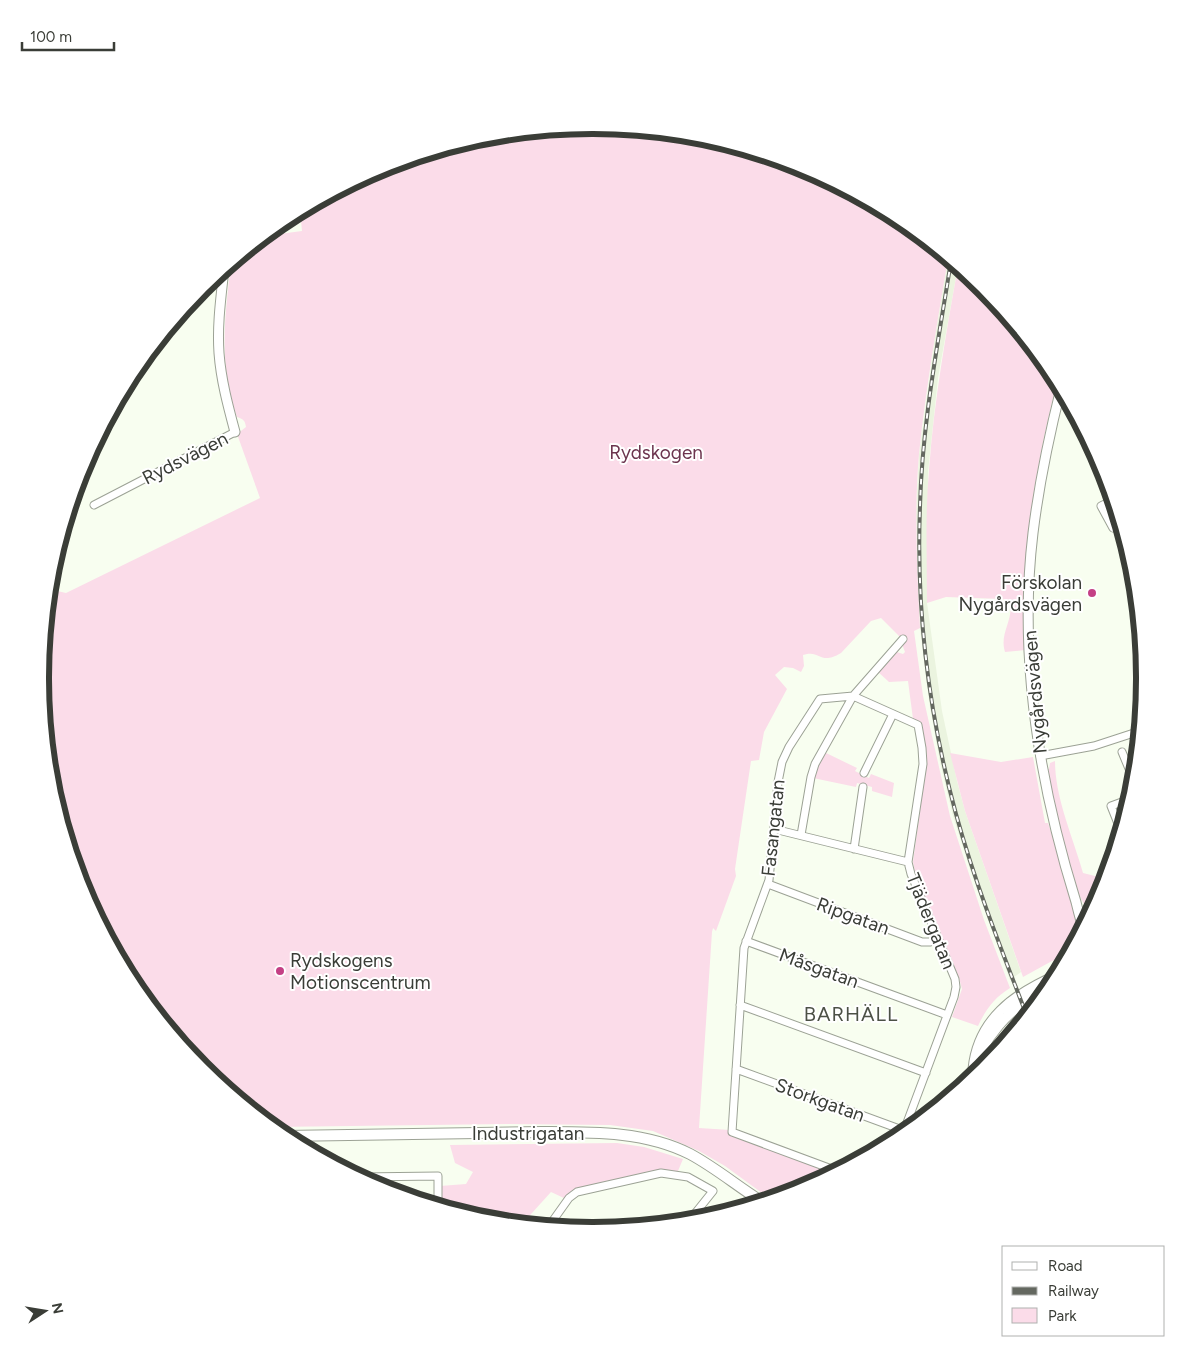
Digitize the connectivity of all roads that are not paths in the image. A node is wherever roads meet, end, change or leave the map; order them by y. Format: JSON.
{"nodes":[{"id":1,"x":223,"y":280,"type":"edge"},
{"id":2,"x":1058,"y":398,"type":"edge"},
{"id":3,"x":235,"y":432,"type":"joint"},
{"id":4,"x":1107,"y":503,"type":"edge"},
{"id":5,"x":94,"y":505,"type":"dead end"},
{"id":6,"x":1115,"y":527,"type":"edge"},
{"id":7,"x":903,"y":639,"type":"dead end"},
{"id":8,"x":853,"y":696,"type":"junction"},
{"id":9,"x":893,"y":714,"type":"junction"},
{"id":10,"x":1133,"y":733,"type":"edge"},
{"id":11,"x":1122,"y":752,"type":"dead end"},
{"id":12,"x":1040,"y":756,"type":"junction"},
{"id":13,"x":1129,"y":768,"type":"edge"},
{"id":14,"x":864,"y":773,"type":"dead end"},
{"id":15,"x":863,"y":787,"type":"dead end"},
{"id":16,"x":1122,"y":802,"type":"edge"},
{"id":17,"x":1117,"y":821,"type":"edge"},
{"id":18,"x":774,"y":829,"type":"junction"},
{"id":19,"x":801,"y":835,"type":"junction"},
{"id":20,"x":854,"y":848,"type":"junction"},
{"id":21,"x":908,"y":862,"type":"junction"},
{"id":22,"x":768,"y":884,"type":"junction"},
{"id":23,"x":1077,"y":904,"type":"junction"},
{"id":24,"x":1082,"y":914,"type":"edge"},
{"id":25,"x":1080,"y":917,"type":"edge"},
{"id":26,"x":938,"y":939,"type":"junction"},
{"id":27,"x":746,"y":941,"type":"junction"},
{"id":28,"x":1044,"y":981,"type":"edge"},
{"id":29,"x":1033,"y":997,"type":"edge"},
{"id":30,"x":740,"y":1005,"type":"junction"},
{"id":31,"x":947,"y":1015,"type":"junction"},
{"id":32,"x":982,"y":1057,"type":"edge"},
{"id":33,"x":976,"y":1063,"type":"edge"},
{"id":34,"x":736,"y":1069,"type":"junction"},
{"id":35,"x":926,"y":1073,"type":"junction"},
{"id":36,"x":908,"y":1121,"type":"edge"},
{"id":37,"x":895,"y":1130,"type":"edge"},
{"id":38,"x":299,"y":1136,"type":"edge"},
{"id":39,"x":829,"y":1168,"type":"edge"},
{"id":40,"x":377,"y":1177,"type":"edge"},
{"id":41,"x":754,"y":1197,"type":"edge"},
{"id":42,"x":438,"y":1199,"type":"edge"},
{"id":43,"x":697,"y":1211,"type":"edge"},
{"id":44,"x":553,"y":1221,"type":"edge"}],
"edges":[{"from":1,"to":3,"type":"street","name":"Rydsvägen"},
{"from":2,"to":12,"type":"street","name":"Nygårdsvägen"},
{"from":3,"to":5,"type":"street","name":"Rydsvägen"},
{"from":4,"to":6,"type":"street"},
{"from":7,"to":8,"type":"street"},
{"from":8,"to":9,"type":"street","name":"Tjädergatan"},
{"from":8,"to":18,"type":"street","name":"Fasangatan"},
{"from":8,"to":19,"type":"street"},
{"from":9,"to":14,"type":"street"},
{"from":9,"to":21,"type":"street","name":"Tjädergatan"},
{"from":10,"to":12,"type":"street"},
{"from":11,"to":13,"type":"street"},
{"from":12,"to":23,"type":"street","name":"Nygårdsvägen"},
{"from":15,"to":20,"type":"street"},
{"from":16,"to":17,"type":"street"},
{"from":18,"to":19,"type":"street"},
{"from":18,"to":22,"type":"street","name":"Fasangatan"},
{"from":19,"to":20,"type":"street"},
{"from":20,"to":21,"type":"street"},
{"from":21,"to":26,"type":"street","name":"Tjädergatan"},
{"from":22,"to":26,"type":"street","name":"Ripgatan"},
{"from":22,"to":27,"type":"street","name":"Fasangatan"},
{"from":23,"to":24,"type":"street","name":"Nygårdsvägen"},
{"from":23,"to":25,"type":"street","name":"Nygårdsvägen"},
{"from":26,"to":31,"type":"street","name":"Tjädergatan"},
{"from":27,"to":30,"type":"street","name":"Fasangatan"},
{"from":27,"to":31,"type":"street","name":"Måsgatan"},
{"from":28,"to":33,"type":"street"},
{"from":29,"to":32,"type":"street"},
{"from":30,"to":34,"type":"street","name":"Fasangatan"},
{"from":30,"to":35,"type":"street"},
{"from":31,"to":35,"type":"street","name":"Tjädergatan"},
{"from":34,"to":37,"type":"street","name":"Storkgatan"},
{"from":34,"to":39,"type":"street","name":"Fasangatan"},
{"from":35,"to":36,"type":"street","name":"Tjädergatan"},
{"from":38,"to":41,"type":"main road","name":"Industrigatan"},
{"from":40,"to":42,"type":"street"},
{"from":43,"to":44,"type":"street"}]}
